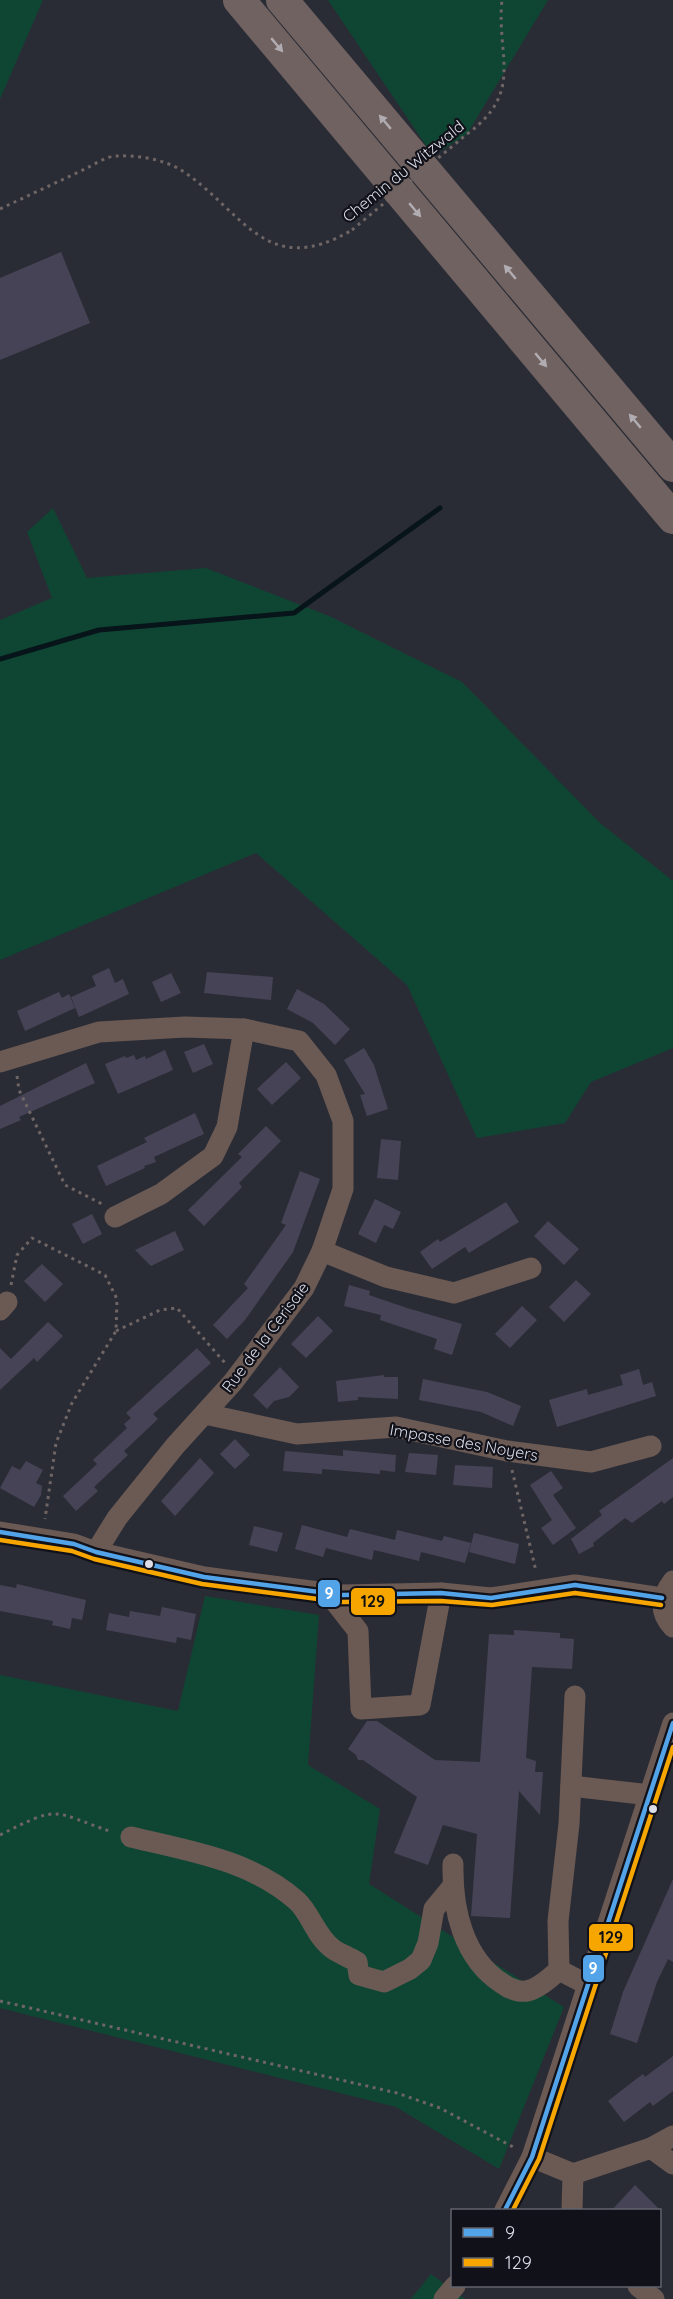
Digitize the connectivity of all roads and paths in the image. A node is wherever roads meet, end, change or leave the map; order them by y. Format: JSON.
{"nodes":[{"id":1,"x":239,"y":0,"type":"edge"},
{"id":2,"x":282,"y":0,"type":"edge"},
{"id":3,"x":502,"y":0,"type":"edge"},
{"id":4,"x":0,"y":209,"type":"edge"},
{"id":5,"x":673,"y":466,"type":"edge"},
{"id":6,"x":673,"y":518,"type":"edge"},
{"id":7,"x":244,"y":1029,"type":"junction"},
{"id":8,"x":7,"y":1059,"type":"edge"},
{"id":9,"x":115,"y":1217,"type":"joint"},
{"id":10,"x":322,"y":1251,"type":"junction"},
{"id":11,"x":531,"y":1268,"type":"dead end"},
{"id":12,"x":4,"y":1306,"type":"edge"},
{"id":13,"x":116,"y":1331,"type":"junction"},
{"id":14,"x":233,"y":1382,"type":"junction"},
{"id":15,"x":205,"y":1414,"type":"junction"},
{"id":16,"x":651,"y":1446,"type":"dead end"},
{"id":17,"x":507,"y":1451,"type":"junction"},
{"id":18,"x":0,"y":1532,"type":"edge"},
{"id":19,"x":42,"y":1539,"type":"junction"},
{"id":20,"x":96,"y":1552,"type":"junction"},
{"id":21,"x":668,"y":1590,"type":"edge"},
{"id":22,"x":537,"y":1591,"type":"junction"},
{"id":23,"x":441,"y":1593,"type":"junction"},
{"id":24,"x":330,"y":1594,"type":"junction"},
{"id":25,"x":673,"y":1627,"type":"edge"},
{"id":26,"x":575,"y":1696,"type":"dead end"},
{"id":27,"x":673,"y":1723,"type":"edge"},
{"id":28,"x":571,"y":1786,"type":"junction"},
{"id":29,"x":650,"y":1795,"type":"junction"},
{"id":30,"x":0,"y":1835,"type":"edge"},
{"id":31,"x":131,"y":1837,"type":"joint"},
{"id":32,"x":453,"y":1864,"type":"dead end"},
{"id":33,"x":453,"y":1886,"type":"junction"},
{"id":34,"x":560,"y":1970,"type":"junction"},
{"id":35,"x":588,"y":1985,"type":"junction"},
{"id":36,"x":0,"y":2001,"type":"edge"},
{"id":37,"x":673,"y":2136,"type":"edge"},
{"id":38,"x":651,"y":2148,"type":"junction"},
{"id":39,"x":532,"y":2157,"type":"junction"},
{"id":40,"x":673,"y":2164,"type":"edge"},
{"id":41,"x":573,"y":2174,"type":"junction"},
{"id":42,"x":506,"y":2209,"type":"edge"},
{"id":43,"x":572,"y":2209,"type":"edge"},
{"id":44,"x":453,"y":2287,"type":"edge"},
{"id":45,"x":639,"y":2287,"type":"edge"},
{"id":46,"x":444,"y":2299,"type":"edge"},
{"id":47,"x":654,"y":2299,"type":"edge"}],
"edges":[{"from":1,"to":6,"type":"highway","one_way":true},
{"from":5,"to":2,"type":"highway","one_way":true},
{"from":3,"to":4,"type":"path","name":"Chemin du Witzwald","bridge":true},
{"from":7,"to":8,"type":"street","name":"Rue de la Cerisaie"},
{"from":7,"to":9,"type":"street"},
{"from":7,"to":10,"type":"street","name":"Rue de la Cerisaie"},
{"from":8,"to":9,"type":"path"},
{"from":10,"to":11,"type":"street"},
{"from":10,"to":14,"type":"street","name":"Rue de la Cerisaie"},
{"from":12,"to":13,"type":"path"},
{"from":13,"to":14,"type":"path"},
{"from":13,"to":19,"type":"path"},
{"from":14,"to":15,"type":"street","name":"Rue de la Cerisaie"},
{"from":15,"to":17,"type":"street","name":"Impasse des Noyers"},
{"from":15,"to":20,"type":"street","name":"Rue de la Cerisaie"},
{"from":16,"to":17,"type":"street","name":"Impasse des Noyers"},
{"from":17,"to":22,"type":"path"},
{"from":18,"to":19,"type":"street"},
{"from":19,"to":20,"type":"street"},
{"from":20,"to":24,"type":"street"},
{"from":21,"to":22,"type":"street"},
{"from":21,"to":25,"type":"street"},
{"from":22,"to":23,"type":"street"},
{"from":23,"to":24,"type":"street"},
{"from":23,"to":24,"type":"street"},
{"from":26,"to":28,"type":"street"},
{"from":27,"to":29,"type":"street"},
{"from":28,"to":29,"type":"street"},
{"from":28,"to":34,"type":"street"},
{"from":29,"to":35,"type":"street"},
{"from":30,"to":31,"type":"path"},
{"from":31,"to":33,"type":"street"},
{"from":32,"to":33,"type":"street"},
{"from":33,"to":34,"type":"street"},
{"from":34,"to":35,"type":"street"},
{"from":35,"to":39,"type":"street"},
{"from":36,"to":39,"type":"path"},
{"from":37,"to":38,"type":"street"},
{"from":38,"to":40,"type":"street"},
{"from":38,"to":41,"type":"street"},
{"from":39,"to":41,"type":"street"},
{"from":39,"to":42,"type":"street"},
{"from":41,"to":43,"type":"street"},
{"from":44,"to":46,"type":"street"},
{"from":45,"to":47,"type":"street"}]}
